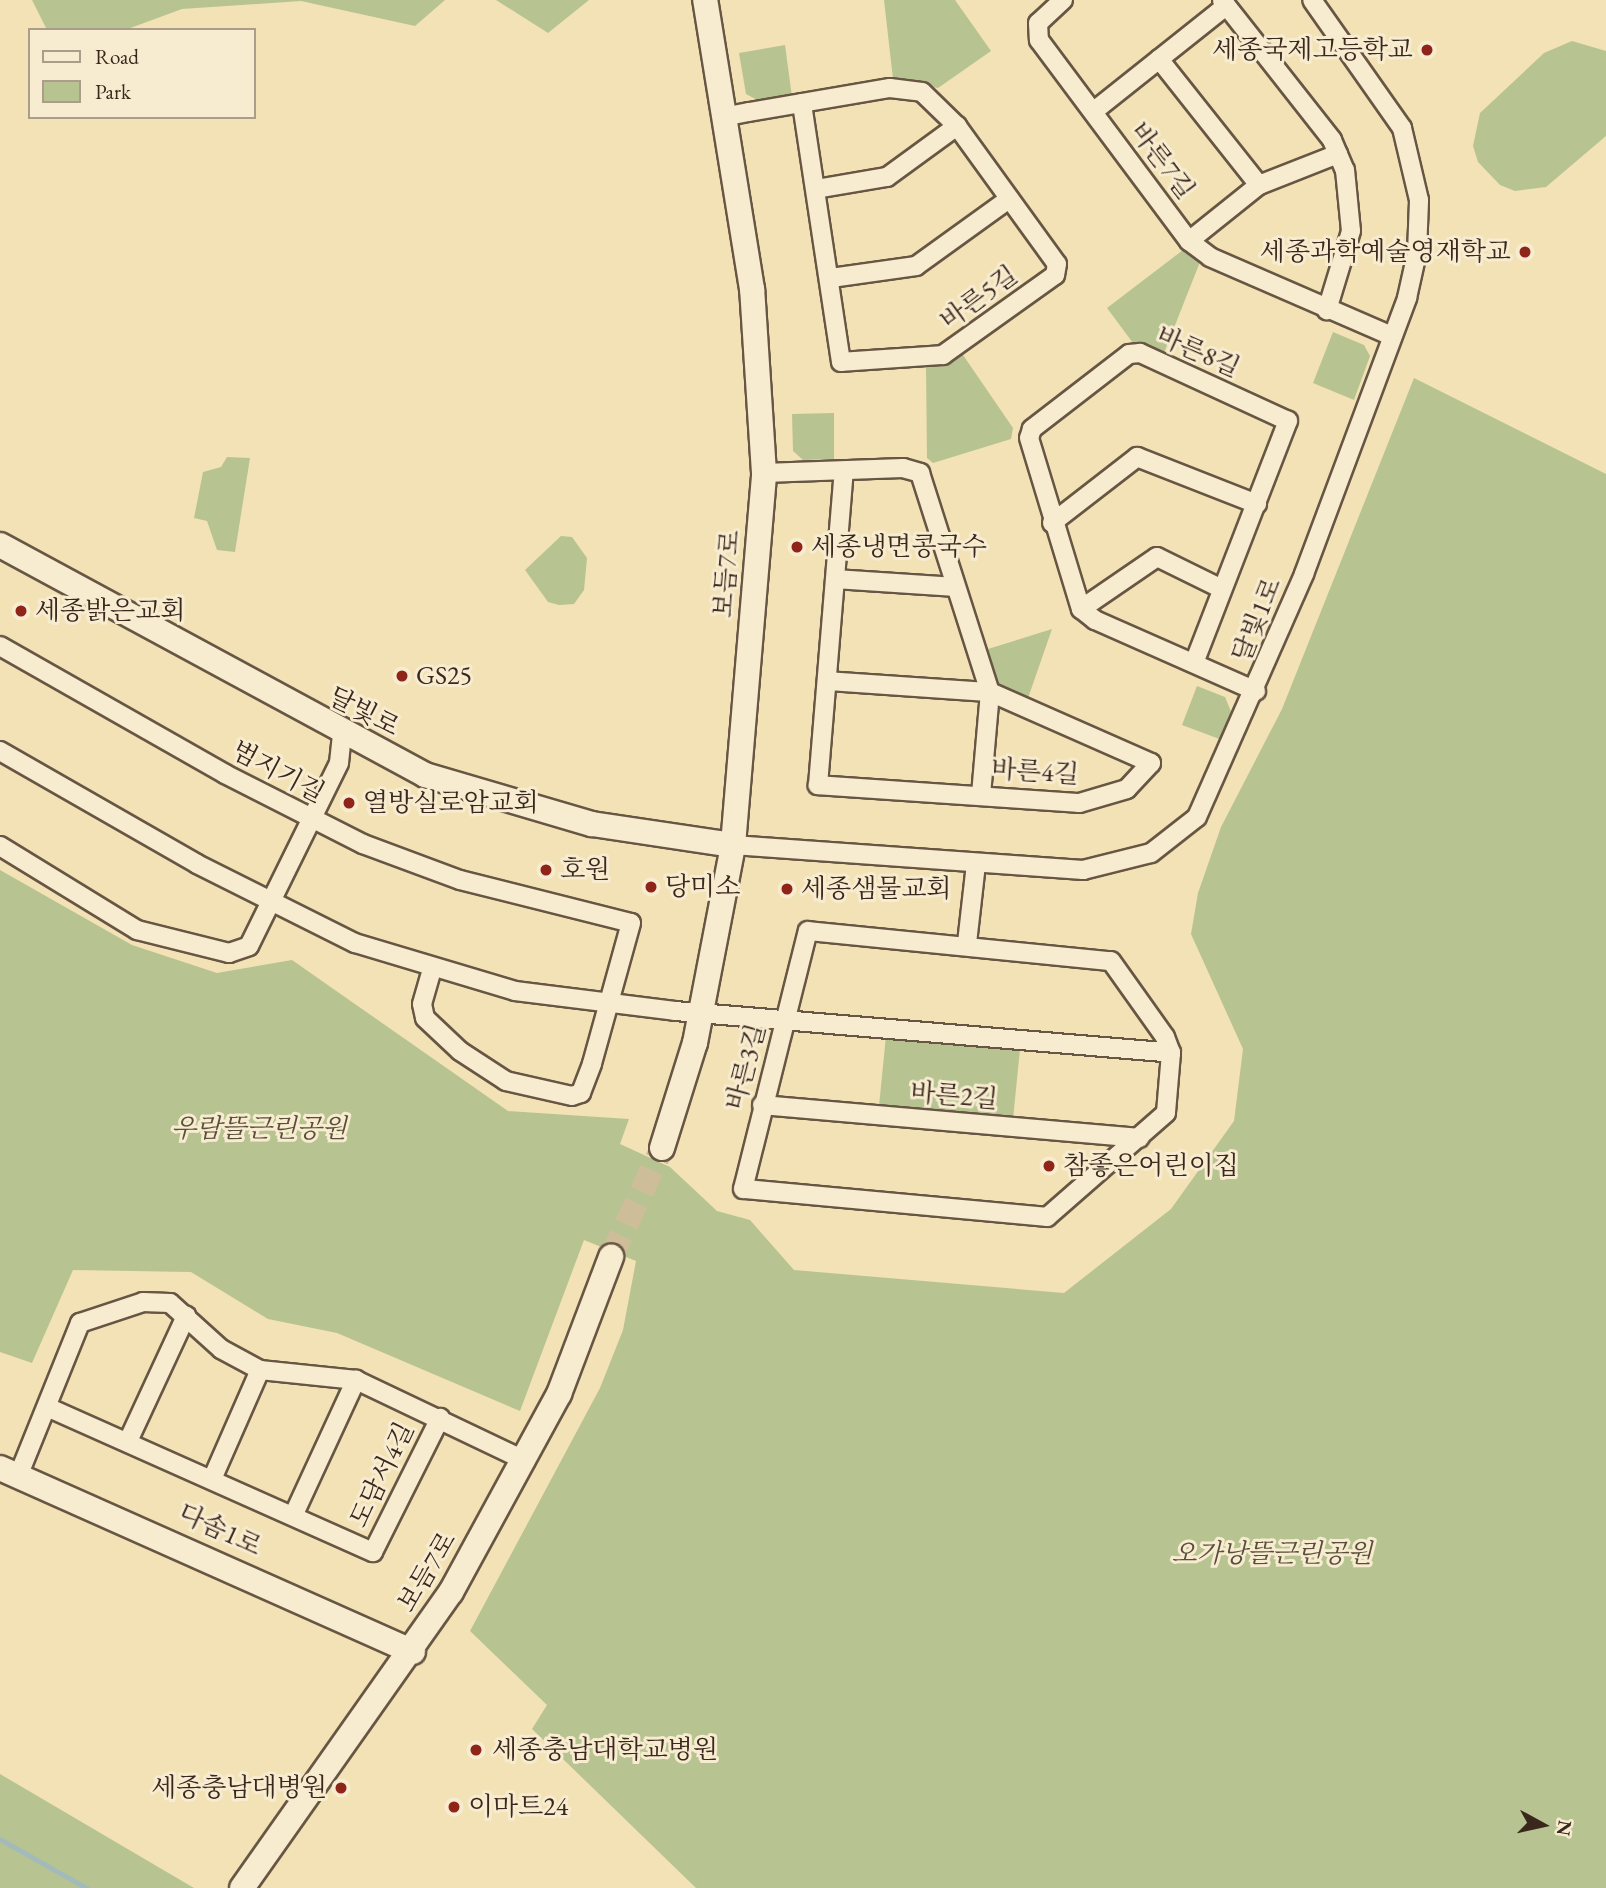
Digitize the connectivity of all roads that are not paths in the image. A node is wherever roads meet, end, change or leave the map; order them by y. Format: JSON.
{"nodes":[{"id":1,"x":705,"y":0,"type":"edge"},
{"id":2,"x":1063,"y":0,"type":"edge"},
{"id":3,"x":1312,"y":0,"type":"edge"},
{"id":4,"x":1224,"y":3,"type":"edge"},
{"id":5,"x":1159,"y":59,"type":"junction"},
{"id":6,"x":802,"y":103,"type":"junction"},
{"id":7,"x":1094,"y":111,"type":"junction"},
{"id":8,"x":723,"y":117,"type":"junction"},
{"id":9,"x":957,"y":126,"type":"junction"},
{"id":10,"x":1338,"y":154,"type":"junction"},
{"id":11,"x":1259,"y":185,"type":"junction"},
{"id":12,"x":816,"y":189,"type":"junction"},
{"id":13,"x":1009,"y":199,"type":"junction"},
{"id":14,"x":1189,"y":241,"type":"junction"},
{"id":15,"x":831,"y":278,"type":"junction"},
{"id":16,"x":1327,"y":310,"type":"junction"},
{"id":17,"x":1392,"y":336,"type":"junction"},
{"id":18,"x":844,"y":471,"type":"junction"},
{"id":19,"x":764,"y":474,"type":"junction"},
{"id":20,"x":1257,"y":504,"type":"junction"},
{"id":21,"x":1052,"y":523,"type":"junction"},
{"id":22,"x":0,"y":545,"type":"edge"},
{"id":23,"x":836,"y":579,"type":"junction"},
{"id":24,"x":955,"y":587,"type":"junction"},
{"id":25,"x":1222,"y":589,"type":"junction"},
{"id":26,"x":1081,"y":609,"type":"junction"},
{"id":27,"x":0,"y":646,"type":"edge"},
{"id":28,"x":1194,"y":663,"type":"junction"},
{"id":29,"x":827,"y":681,"type":"junction"},
{"id":30,"x":1256,"y":691,"type":"junction"},
{"id":31,"x":990,"y":692,"type":"junction"},
{"id":32,"x":342,"y":735,"type":"junction"},
{"id":33,"x":0,"y":751,"type":"edge"},
{"id":34,"x":981,"y":795,"type":"junction"},
{"id":35,"x":311,"y":820,"type":"junction"},
{"id":36,"x":733,"y":845,"type":"junction"},
{"id":37,"x":0,"y":846,"type":"edge"},
{"id":38,"x":976,"y":864,"type":"junction"},
{"id":39,"x":270,"y":903,"type":"junction"},
{"id":40,"x":967,"y":943,"type":"junction"},
{"id":41,"x":432,"y":968,"type":"junction"},
{"id":42,"x":611,"y":1004,"type":"junction"},
{"id":43,"x":702,"y":1012,"type":"junction"},
{"id":44,"x":787,"y":1017,"type":"junction"},
{"id":45,"x":1168,"y":1045,"type":"junction"},
{"id":46,"x":762,"y":1105,"type":"junction"},
{"id":47,"x":1140,"y":1138,"type":"junction"},
{"id":48,"x":662,"y":1148,"type":"tunnel mouth"},
{"id":49,"x":611,"y":1256,"type":"tunnel mouth"},
{"id":50,"x":186,"y":1316,"type":"junction"},
{"id":51,"x":260,"y":1370,"type":"junction"},
{"id":52,"x":356,"y":1380,"type":"junction"},
{"id":53,"x":47,"y":1407,"type":"junction"},
{"id":54,"x":440,"y":1418,"type":"junction"},
{"id":55,"x":129,"y":1439,"type":"junction"},
{"id":56,"x":526,"y":1461,"type":"junction"},
{"id":57,"x":10,"y":1471,"type":"edge"},
{"id":58,"x":213,"y":1477,"type":"junction"},
{"id":59,"x":294,"y":1514,"type":"junction"},
{"id":60,"x":413,"y":1652,"type":"junction"},
{"id":61,"x":242,"y":1888,"type":"edge"}],
"edges":[{"from":1,"to":8,"type":"street","name":"보듬7로"},
{"from":2,"to":7,"type":"street","name":"바른7길"},
{"from":3,"to":17,"type":"street","name":"달빛1로"},
{"from":4,"to":5,"type":"street","name":"바른7길"},
{"from":4,"to":10,"type":"street","name":"바른7길"},
{"from":5,"to":7,"type":"street","name":"바른7길"},
{"from":5,"to":11,"type":"street"},
{"from":6,"to":8,"type":"street","name":"바른5길"},
{"from":6,"to":9,"type":"street","name":"바른5길"},
{"from":6,"to":12,"type":"street","name":"바른5길"},
{"from":7,"to":14,"type":"street","name":"바른7길"},
{"from":8,"to":19,"type":"street","name":"보듬7로"},
{"from":9,"to":12,"type":"street"},
{"from":9,"to":13,"type":"street","name":"바른5길"},
{"from":10,"to":11,"type":"street","name":"바른7길"},
{"from":10,"to":16,"type":"street","name":"바른7길"},
{"from":11,"to":14,"type":"street","name":"바른7길"},
{"from":12,"to":15,"type":"street","name":"바른5길"},
{"from":13,"to":15,"type":"street"},
{"from":13,"to":15,"type":"street","name":"바른5길"},
{"from":14,"to":16,"type":"street","name":"바른7길"},
{"from":16,"to":17,"type":"street"},
{"from":17,"to":30,"type":"street","name":"달빛1로"},
{"from":18,"to":19,"type":"street"},
{"from":18,"to":23,"type":"street","name":"바른4길"},
{"from":18,"to":24,"type":"street"},
{"from":19,"to":36,"type":"street","name":"보듬7로"},
{"from":20,"to":21,"type":"street"},
{"from":20,"to":21,"type":"street","name":"바른8길"},
{"from":20,"to":25,"type":"street","name":"바른8길"},
{"from":21,"to":26,"type":"street","name":"바른8길"},
{"from":22,"to":32,"type":"street","name":"달빛로"},
{"from":23,"to":24,"type":"street"},
{"from":23,"to":29,"type":"street","name":"바른4길"},
{"from":24,"to":31,"type":"street"},
{"from":25,"to":26,"type":"street"},
{"from":25,"to":28,"type":"street","name":"바른8길"},
{"from":26,"to":28,"type":"street"},
{"from":27,"to":35,"type":"street","name":"범지기길"},
{"from":28,"to":30,"type":"street"},
{"from":29,"to":31,"type":"street"},
{"from":29,"to":34,"type":"street","name":"바른4길"},
{"from":30,"to":38,"type":"street","name":"달빛1로"},
{"from":31,"to":34,"type":"street"},
{"from":31,"to":34,"type":"street","name":"바른4길"},
{"from":32,"to":35,"type":"street"},
{"from":32,"to":36,"type":"street","name":"달빛로"},
{"from":33,"to":39,"type":"street"},
{"from":35,"to":39,"type":"street"},
{"from":35,"to":42,"type":"street","name":"범지기길"},
{"from":36,"to":38,"type":"street","name":"달빛1로"},
{"from":36,"to":43,"type":"street","name":"보듬7로"},
{"from":37,"to":39,"type":"street"},
{"from":38,"to":40,"type":"street"},
{"from":39,"to":41,"type":"street"},
{"from":40,"to":44,"type":"street","name":"바른3길"},
{"from":40,"to":45,"type":"street","name":"바른3길"},
{"from":41,"to":42,"type":"street"},
{"from":41,"to":42,"type":"street","name":"범지기길"},
{"from":42,"to":43,"type":"street"},
{"from":43,"to":44,"type":"street"},
{"from":43,"to":48,"type":"street","name":"보듬7로"},
{"from":44,"to":45,"type":"street"},
{"from":44,"to":46,"type":"street","name":"바른3길"},
{"from":45,"to":47,"type":"street"},
{"from":46,"to":47,"type":"street","name":"바른2길"},
{"from":46,"to":47,"type":"street","name":"바른3길"},
{"from":49,"to":56,"type":"street","name":"보듬7로"},
{"from":50,"to":51,"type":"street","name":"도담서4길"},
{"from":50,"to":53,"type":"street","name":"도담서4길"},
{"from":50,"to":55,"type":"street"},
{"from":51,"to":52,"type":"street","name":"도담서4길"},
{"from":51,"to":58,"type":"street"},
{"from":52,"to":54,"type":"street","name":"도담서4길"},
{"from":52,"to":59,"type":"street"},
{"from":53,"to":55,"type":"street","name":"도담서4길"},
{"from":53,"to":57,"type":"street","name":"도담서4길"},
{"from":54,"to":56,"type":"street","name":"도담서4길"},
{"from":54,"to":59,"type":"street","name":"도담서4길"},
{"from":55,"to":58,"type":"street","name":"도담서4길"},
{"from":56,"to":60,"type":"street","name":"보듬7로"},
{"from":57,"to":60,"type":"street","name":"다솜1로"},
{"from":58,"to":59,"type":"street","name":"도담서4길"},
{"from":60,"to":61,"type":"street","name":"보듬7로"}]}
